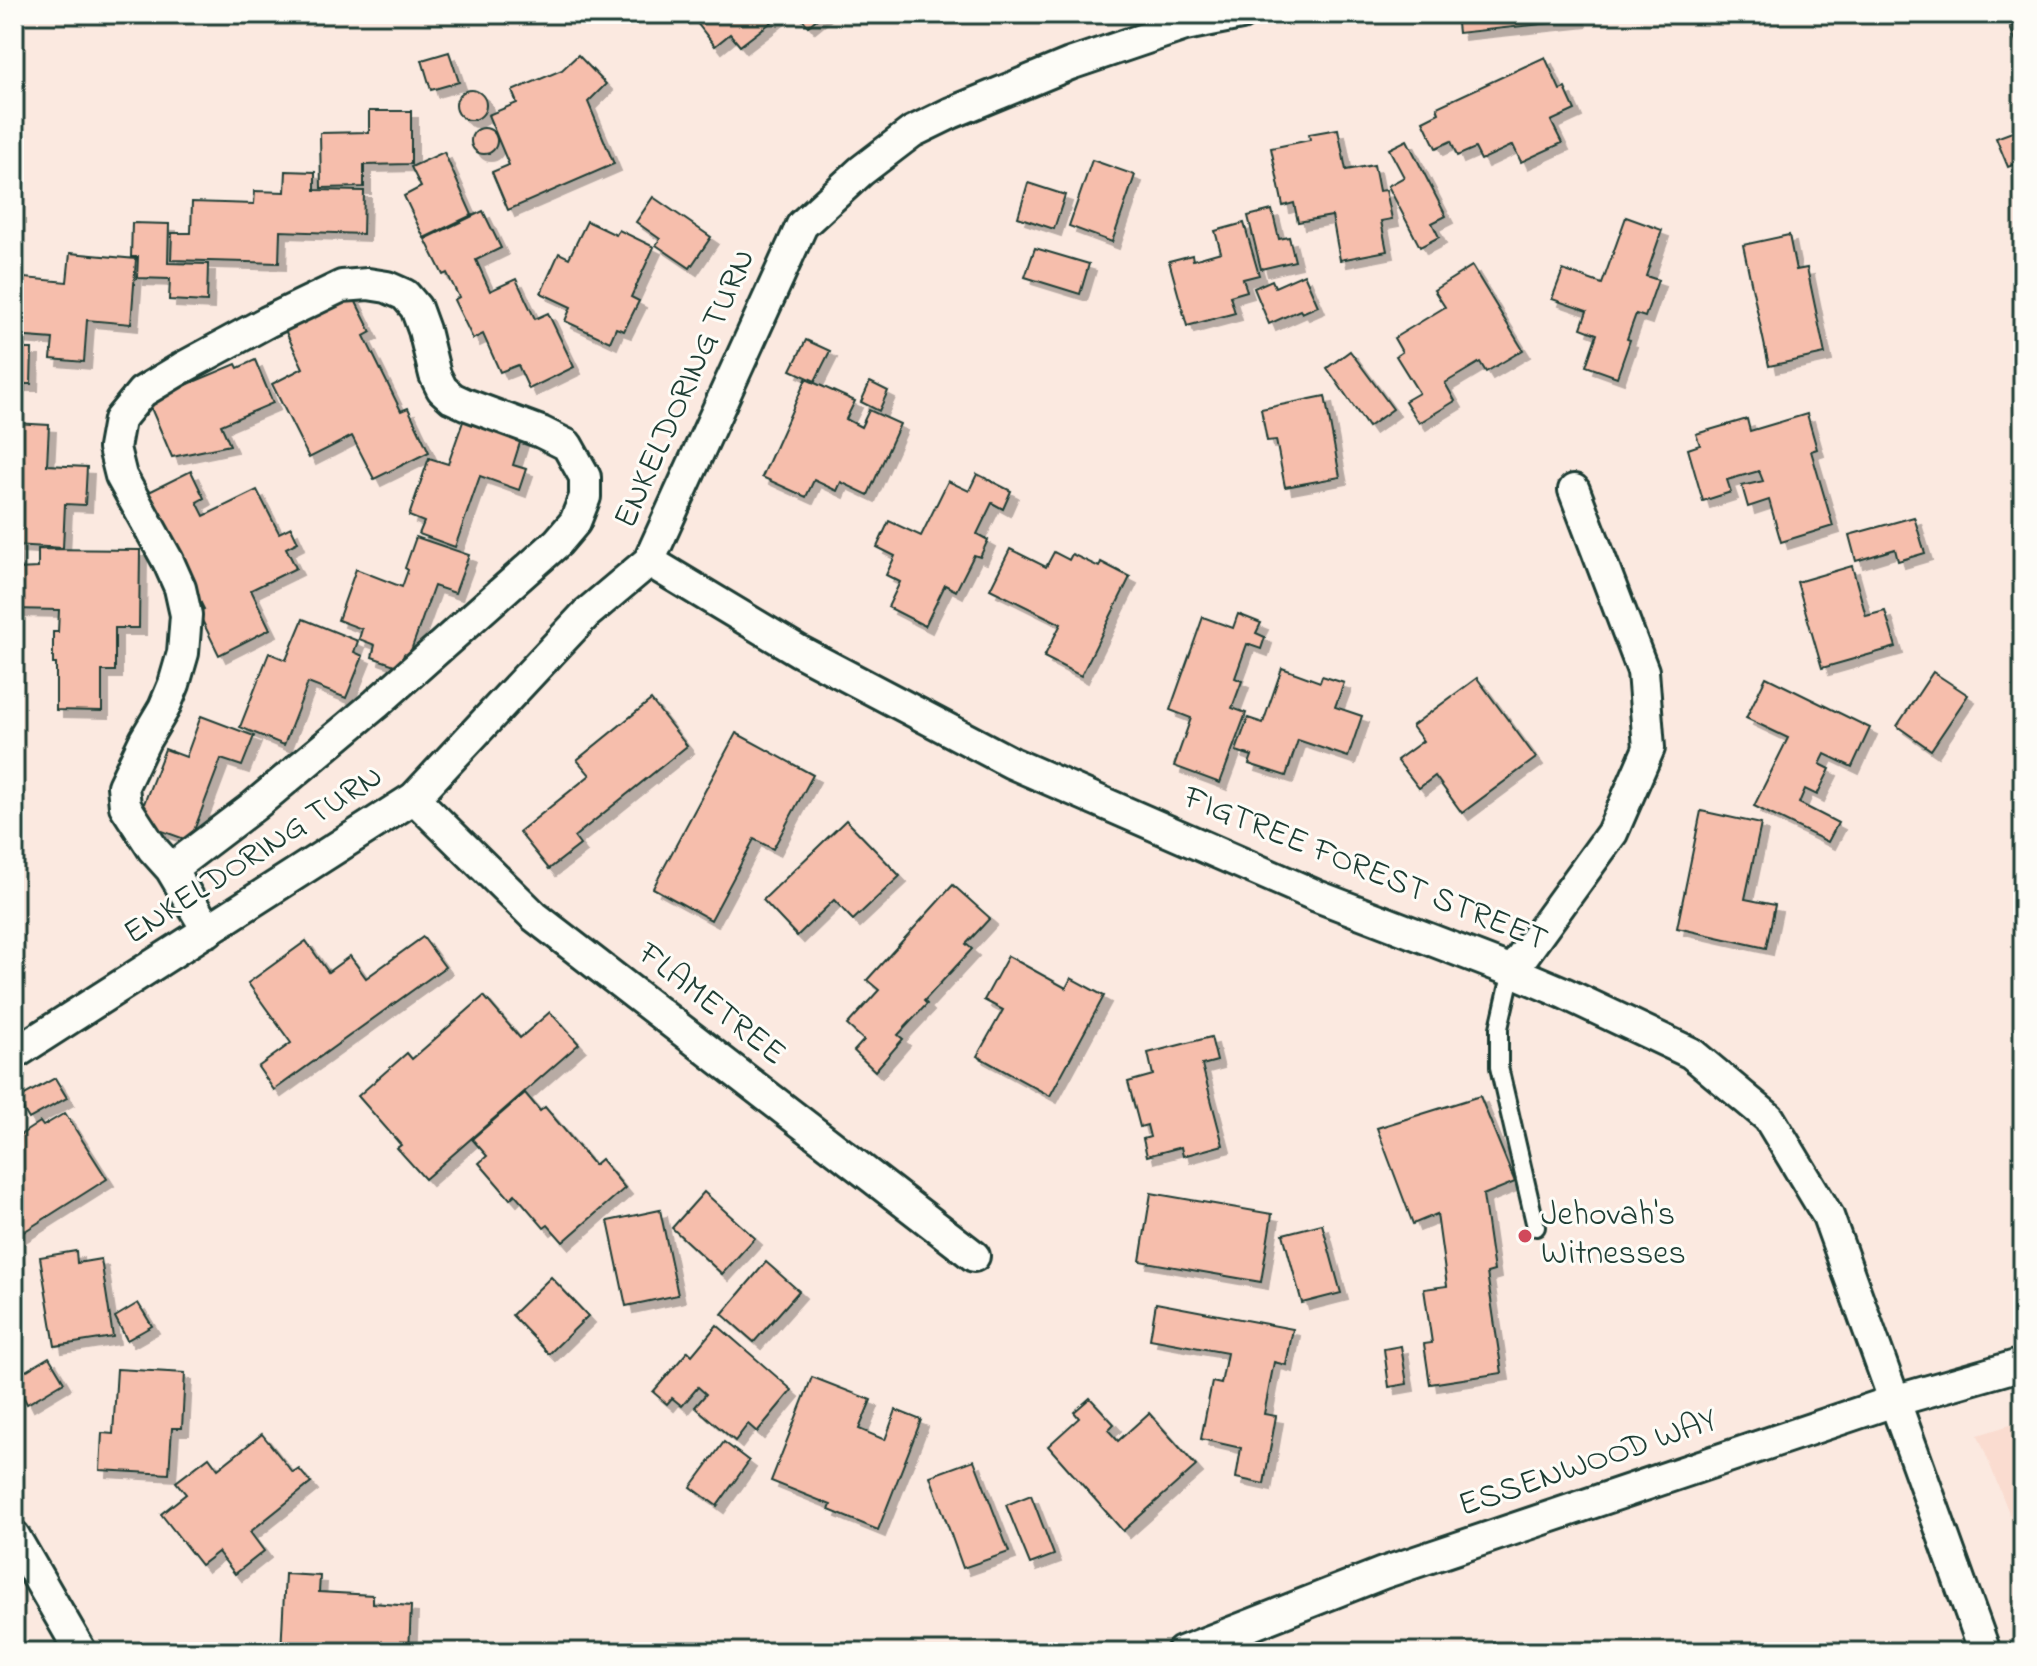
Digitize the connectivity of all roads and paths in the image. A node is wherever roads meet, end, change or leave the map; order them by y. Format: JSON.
{"nodes":[{"id":1,"x":1241,"y":14,"type":"edge"},
{"id":2,"x":1574,"y":490,"type":"dead end"},
{"id":3,"x":649,"y":561,"type":"junction"},
{"id":4,"x":414,"y":798,"type":"junction"},
{"id":5,"x":171,"y":869,"type":"junction"},
{"id":6,"x":208,"y":931,"type":"junction"},
{"id":7,"x":1512,"y":971,"type":"junction"},
{"id":8,"x":14,"y":1054,"type":"edge"},
{"id":9,"x":1536,"y":1227,"type":"dead end"},
{"id":10,"x":974,"y":1256,"type":"dead end"},
{"id":11,"x":2023,"y":1364,"type":"edge"},
{"id":12,"x":1894,"y":1401,"type":"junction"},
{"id":13,"x":14,"y":1536,"type":"edge"},
{"id":14,"x":81,"y":1652,"type":"edge"},
{"id":15,"x":1182,"y":1652,"type":"edge"},
{"id":16,"x":1985,"y":1652,"type":"edge"}],
"edges":[{"from":1,"to":3,"type":"street","name":"ENKELDORING TURN"},
{"from":2,"to":7,"type":"street"},
{"from":3,"to":4,"type":"street","name":"ENKELDORING TURN"},
{"from":3,"to":7,"type":"street","name":"FIGTREE FOREST STREET"},
{"from":4,"to":6,"type":"street","name":"ENKELDORING TURN"},
{"from":4,"to":10,"type":"street","name":"FLAMETREE"},
{"from":5,"to":5,"type":"street"},
{"from":5,"to":6,"type":"street"},
{"from":6,"to":8,"type":"street","name":"ENKELDORING TURN"},
{"from":7,"to":9,"type":"lane"},
{"from":7,"to":12,"type":"street","name":"FIGTREE FOREST STREET"},
{"from":11,"to":12,"type":"street","name":"ESSENWOOD WAY"},
{"from":12,"to":15,"type":"street","name":"ESSENWOOD WAY"},
{"from":12,"to":16,"type":"street","name":"FIGTREE FOREST STREET"},
{"from":13,"to":14,"type":"street"}]}
